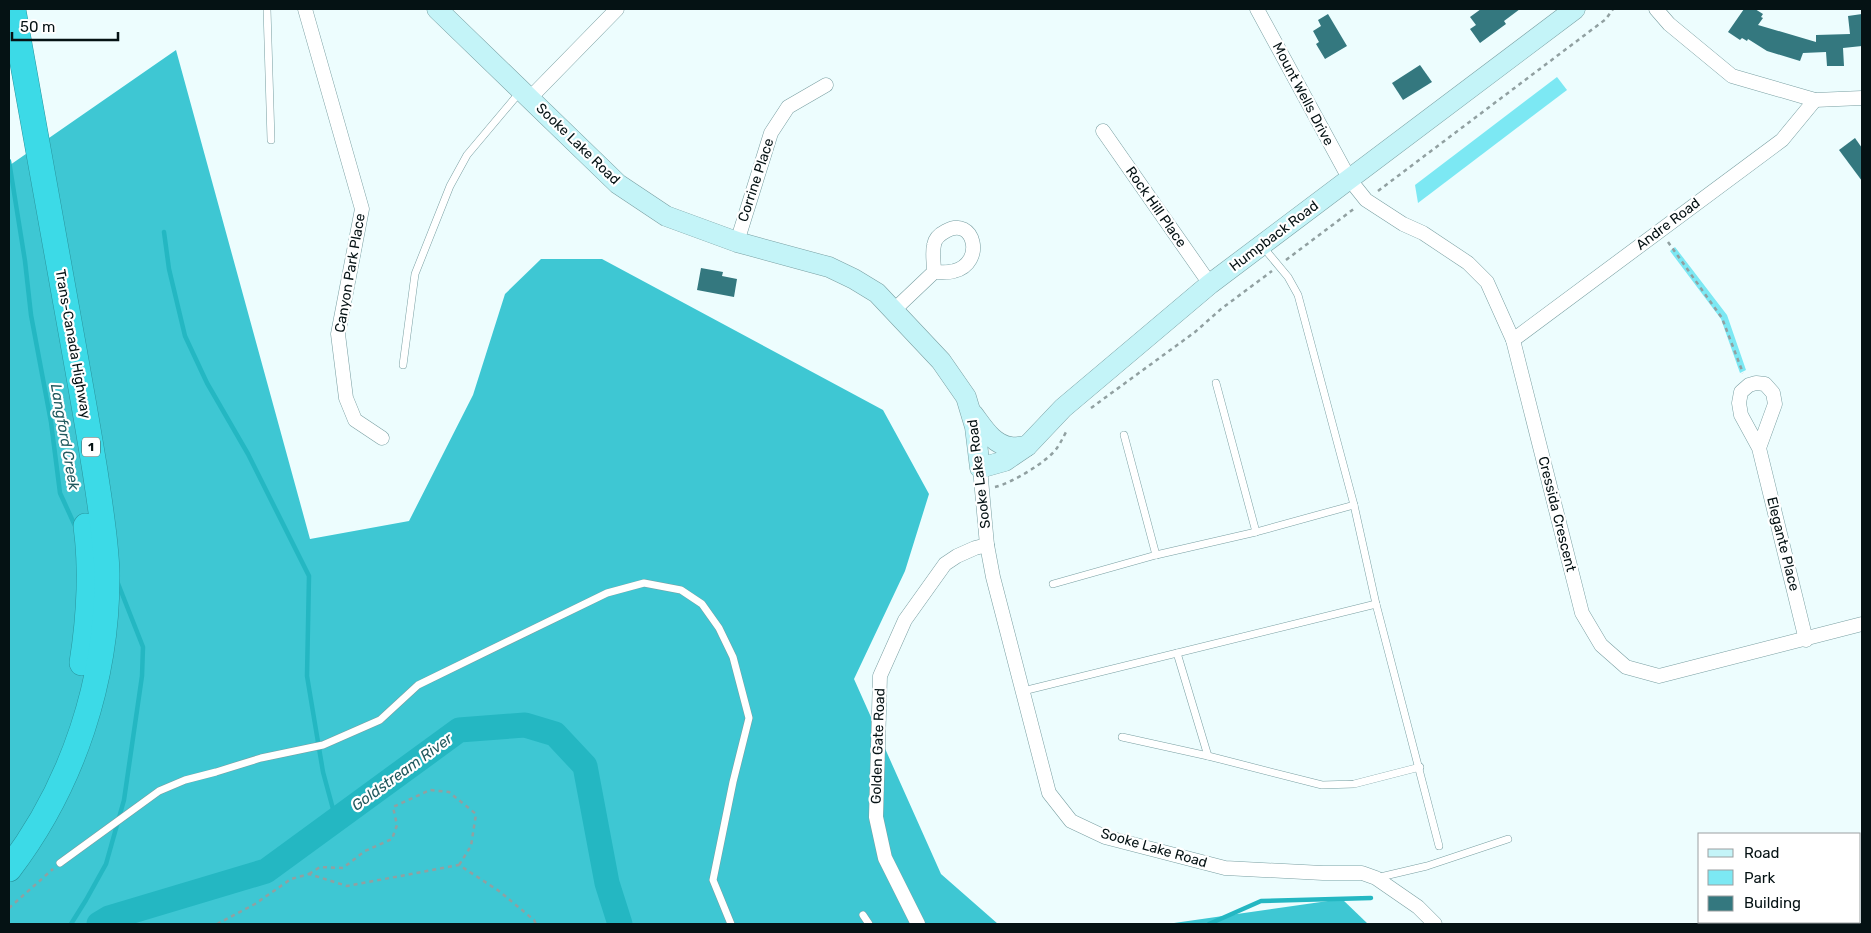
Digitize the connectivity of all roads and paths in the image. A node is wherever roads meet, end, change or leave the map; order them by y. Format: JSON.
{"nodes":[{"id":1,"x":13,"y":9,"type":"edge"},
{"id":2,"x":267,"y":9,"type":"edge"},
{"id":3,"x":305,"y":9,"type":"edge"},
{"id":4,"x":437,"y":9,"type":"edge"},
{"id":5,"x":618,"y":9,"type":"edge"},
{"id":6,"x":1575,"y":9,"type":"edge"},
{"id":7,"x":1613,"y":9,"type":"edge"},
{"id":8,"x":1656,"y":9,"type":"edge"},
{"id":9,"x":1259,"y":10,"type":"edge"},
{"id":10,"x":9,"y":75,"type":"edge"},
{"id":11,"x":826,"y":85,"type":"dead end"},
{"id":12,"x":526,"y":94,"type":"junction"},
{"id":13,"x":1862,"y":98,"type":"edge"},
{"id":14,"x":1815,"y":100,"type":"junction"},
{"id":15,"x":1103,"y":131,"type":"dead end"},
{"id":16,"x":271,"y":140,"type":"dead end"},
{"id":17,"x":1350,"y":180,"type":"junction"},
{"id":18,"x":1366,"y":200,"type":"junction"},
{"id":19,"x":1660,"y":231,"type":"junction"},
{"id":20,"x":737,"y":242,"type":"junction"},
{"id":21,"x":1261,"y":245,"type":"junction"},
{"id":22,"x":1279,"y":266,"type":"junction"},
{"id":23,"x":934,"y":272,"type":"dead end"},
{"id":24,"x":1210,"y":284,"type":"junction"},
{"id":25,"x":894,"y":310,"type":"junction"},
{"id":26,"x":1513,"y":340,"type":"junction"},
{"id":27,"x":403,"y":365,"type":"dead end"},
{"id":28,"x":1216,"y":383,"type":"dead end"},
{"id":29,"x":1749,"y":385,"type":"junction"},
{"id":30,"x":1086,"y":412,"type":"dead end"},
{"id":31,"x":972,"y":413,"type":"junction"},
{"id":32,"x":1124,"y":435,"type":"dead end"},
{"id":33,"x":382,"y":438,"type":"dead end"},
{"id":34,"x":1027,"y":446,"type":"junction"},
{"id":35,"x":1759,"y":448,"type":"junction"},
{"id":36,"x":980,"y":468,"type":"junction"},
{"id":37,"x":1354,"y":505,"type":"junction"},
{"id":38,"x":1256,"y":532,"type":"junction"},
{"id":39,"x":987,"y":546,"type":"junction"},
{"id":40,"x":1156,"y":555,"type":"junction"},
{"id":41,"x":1053,"y":584,"type":"dead end"},
{"id":42,"x":1376,"y":604,"type":"junction"},
{"id":43,"x":1862,"y":624,"type":"edge"},
{"id":44,"x":1806,"y":640,"type":"junction"},
{"id":45,"x":1177,"y":653,"type":"junction"},
{"id":46,"x":1023,"y":691,"type":"junction"},
{"id":47,"x":1122,"y":737,"type":"dead end"},
{"id":48,"x":1208,"y":756,"type":"junction"},
{"id":49,"x":1420,"y":767,"type":"junction"},
{"id":50,"x":1508,"y":839,"type":"dead end"},
{"id":51,"x":9,"y":843,"type":"edge"},
{"id":52,"x":1440,"y":846,"type":"dead end"},
{"id":53,"x":60,"y":863,"type":"joint"},
{"id":54,"x":459,"y":865,"type":"junction"},
{"id":55,"x":9,"y":869,"type":"edge"},
{"id":56,"x":309,"y":874,"type":"junction"},
{"id":57,"x":1376,"y":878,"type":"junction"},
{"id":58,"x":9,"y":908,"type":"edge"},
{"id":59,"x":862,"y":915,"type":"dead end"},
{"id":60,"x":217,"y":924,"type":"edge"},
{"id":61,"x":536,"y":924,"type":"edge"},
{"id":62,"x":730,"y":924,"type":"edge"},
{"id":63,"x":869,"y":924,"type":"edge"},
{"id":64,"x":918,"y":924,"type":"edge"},
{"id":65,"x":1435,"y":924,"type":"edge"}],
"edges":[{"from":1,"to":55,"type":"highway","name":"Trans-Canada Highway","number":"1"},
{"from":2,"to":16,"type":"lane"},
{"from":3,"to":33,"type":"street","name":"Canyon Park Place"},
{"from":4,"to":12,"type":"street","name":"Sooke Lake Road"},
{"from":5,"to":12,"type":"street"},
{"from":6,"to":17,"type":"street","name":"Humpback Road"},
{"from":7,"to":18,"type":"path"},
{"from":8,"to":14,"type":"street"},
{"from":9,"to":17,"type":"street","name":"Mount Wells Drive"},
{"from":10,"to":51,"type":"highway","name":"Trans-Canada Highway","number":"1"},
{"from":11,"to":20,"type":"street","name":"Corrine Place"},
{"from":12,"to":20,"type":"street","name":"Sooke Lake Road"},
{"from":12,"to":27,"type":"lane"},
{"from":13,"to":14,"type":"street"},
{"from":14,"to":19,"type":"street","name":"Andre Road"},
{"from":15,"to":24,"type":"street","name":"Rock Hill Place"},
{"from":17,"to":18,"type":"street","name":"Cressida Crescent"},
{"from":17,"to":21,"type":"street","name":"Humpback Road"},
{"from":18,"to":22,"type":"path"},
{"from":18,"to":26,"type":"street","name":"Cressida Crescent"},
{"from":19,"to":26,"type":"street","name":"Andre Road"},
{"from":19,"to":29,"type":"path"},
{"from":20,"to":25,"type":"street","name":"Sooke Lake Road"},
{"from":21,"to":22,"type":"lane"},
{"from":21,"to":24,"type":"street","name":"Humpback Road"},
{"from":22,"to":30,"type":"path"},
{"from":22,"to":37,"type":"lane"},
{"from":23,"to":25,"type":"street"},
{"from":24,"to":34,"type":"street","name":"Humpback Road"},
{"from":25,"to":31,"type":"street","name":"Sooke Lake Road"},
{"from":26,"to":44,"type":"street","name":"Cressida Crescent"},
{"from":28,"to":38,"type":"lane"},
{"from":29,"to":35,"type":"street","name":"Elegante Place"},
{"from":29,"to":35,"type":"street"},
{"from":31,"to":34,"type":"street"},
{"from":31,"to":36,"type":"street","name":"Sooke Lake Road"},
{"from":32,"to":40,"type":"lane"},
{"from":34,"to":36,"type":"street","name":"Humpback Road"},
{"from":35,"to":44,"type":"street","name":"Elegante Place"},
{"from":36,"to":39,"type":"street","name":"Sooke Lake Road"},
{"from":37,"to":38,"type":"lane"},
{"from":37,"to":42,"type":"lane"},
{"from":38,"to":40,"type":"lane"},
{"from":39,"to":46,"type":"street","name":"Sooke Lake Road"},
{"from":39,"to":64,"type":"street","name":"Golden Gate Road"},
{"from":40,"to":41,"type":"lane"},
{"from":42,"to":45,"type":"lane"},
{"from":42,"to":49,"type":"lane"},
{"from":43,"to":44,"type":"street","name":"Cressida Crescent"},
{"from":45,"to":46,"type":"lane"},
{"from":45,"to":48,"type":"lane"},
{"from":46,"to":57,"type":"street","name":"Sooke Lake Road"},
{"from":47,"to":48,"type":"lane"},
{"from":48,"to":49,"type":"lane"},
{"from":49,"to":52,"type":"lane"},
{"from":50,"to":57,"type":"lane"},
{"from":53,"to":58,"type":"path"},
{"from":53,"to":62,"type":"lane"},
{"from":54,"to":56,"type":"path"},
{"from":54,"to":56,"type":"path"},
{"from":54,"to":61,"type":"path"},
{"from":56,"to":60,"type":"path"},
{"from":57,"to":65,"type":"street","name":"Sooke Lake Road"},
{"from":59,"to":63,"type":"lane"}]}
